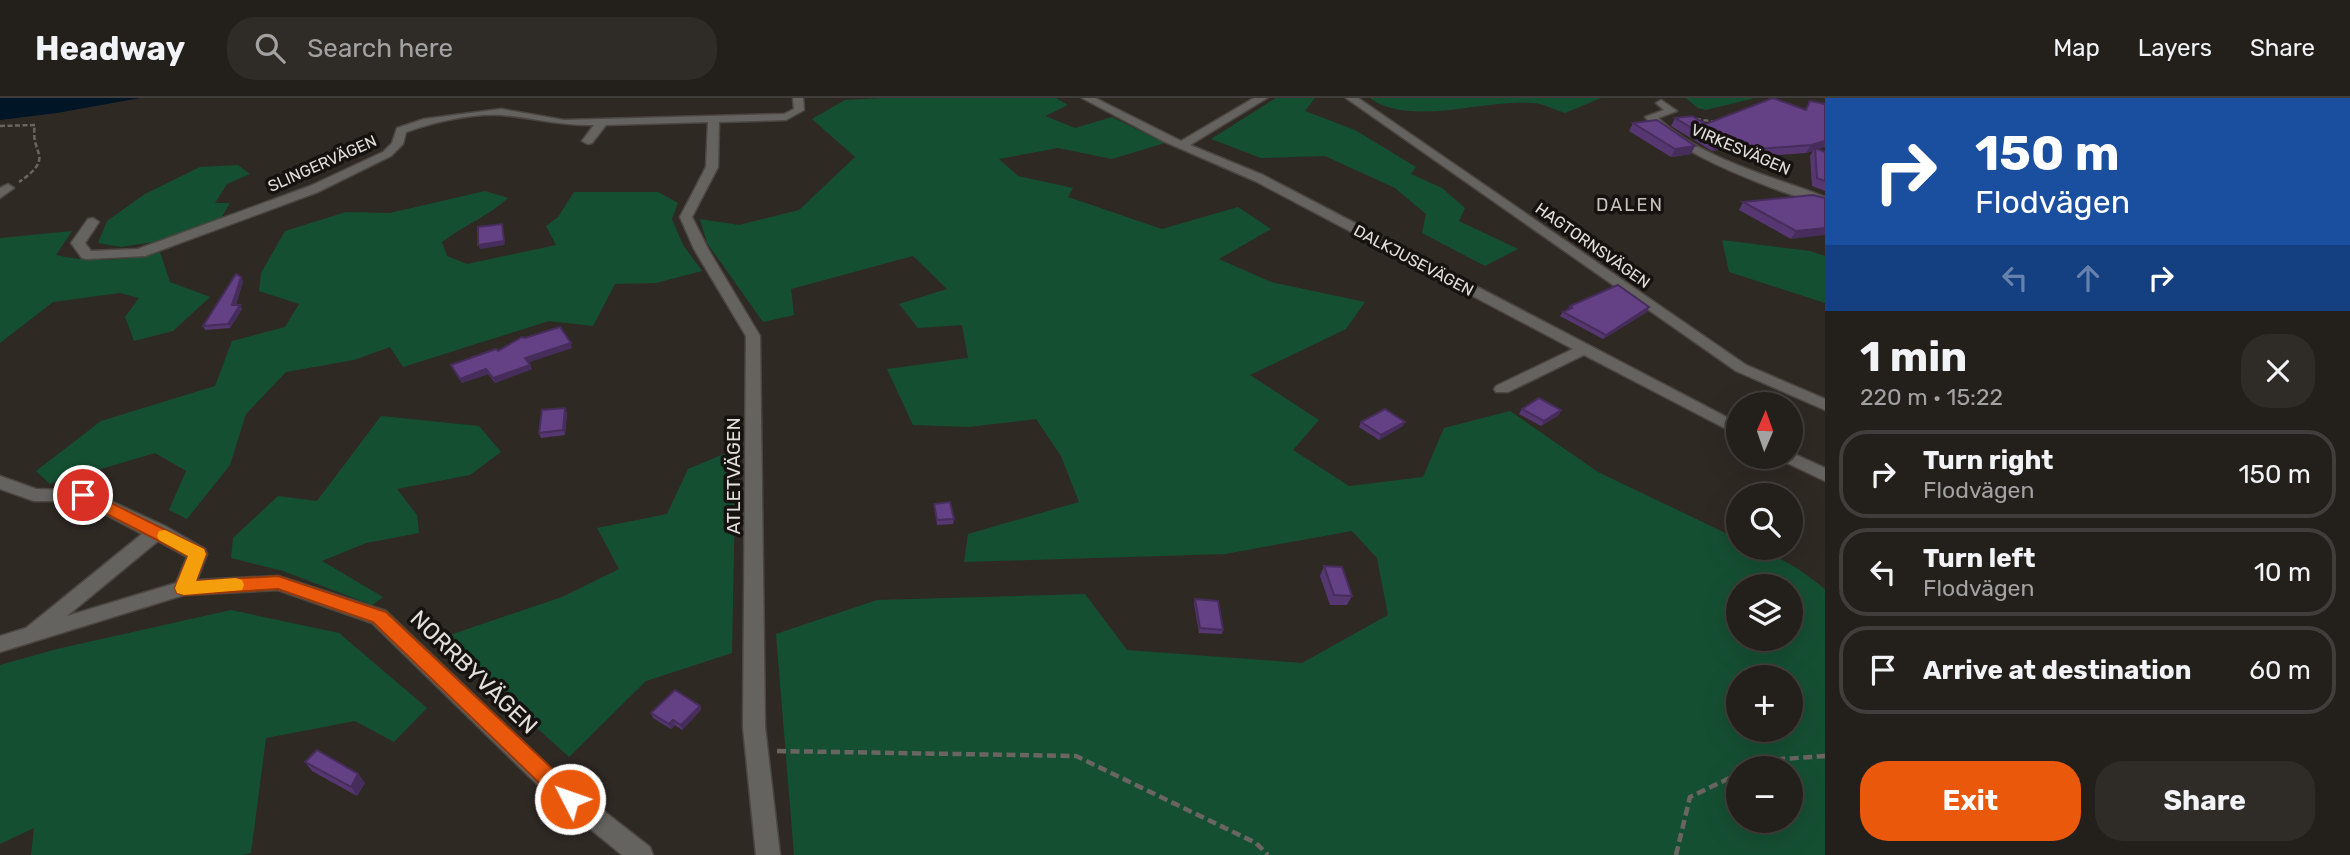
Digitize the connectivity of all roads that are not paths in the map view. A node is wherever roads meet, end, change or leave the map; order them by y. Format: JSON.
{"nodes":[{"id":1,"x":797,"y":98,"type":"edge"},
{"id":2,"x":1087,"y":98,"type":"edge"},
{"id":3,"x":1262,"y":98,"type":"edge"},
{"id":4,"x":1351,"y":98,"type":"edge"},
{"id":5,"x":1661,"y":103,"type":"dead end"},
{"id":6,"x":714,"y":120,"type":"junction"},
{"id":7,"x":603,"y":123,"type":"junction"},
{"id":8,"x":588,"y":141,"type":"dead end"},
{"id":9,"x":1182,"y":145,"type":"junction"},
{"id":10,"x":1825,"y":201,"type":"edge"},
{"id":11,"x":93,"y":222,"type":"dead end"},
{"id":12,"x":1583,"y":350,"type":"junction"},
{"id":13,"x":1502,"y":389,"type":"dead end"},
{"id":14,"x":1825,"y":405,"type":"edge"},
{"id":15,"x":1726,"y":424,"type":"edge"},
{"id":16,"x":1803,"y":464,"type":"edge"},
{"id":17,"x":1825,"y":475,"type":"edge"},
{"id":18,"x":0,"y":482,"type":"edge"},
{"id":19,"x":158,"y":531,"type":"junction"},
{"id":20,"x":184,"y":588,"type":"junction"},
{"id":21,"x":26,"y":636,"type":"junction"},
{"id":22,"x":0,"y":644,"type":"edge"},
{"id":23,"x":641,"y":855,"type":"edge"},
{"id":24,"x":768,"y":855,"type":"edge"}],
"edges":[{"from":1,"to":6,"type":"street","name":"SLINGERVÄGEN"},
{"from":2,"to":9,"type":"street","name":"DALKJUSEVÄGEN"},
{"from":3,"to":9,"type":"street"},
{"from":4,"to":14,"type":"street","name":"HAGTORNSVÄGEN"},
{"from":5,"to":10,"type":"street","name":"VIRKESVÄGEN"},
{"from":6,"to":7,"type":"street","name":"SLINGERVÄGEN"},
{"from":6,"to":24,"type":"street","name":"ATLETVÄGEN"},
{"from":7,"to":8,"type":"street"},
{"from":7,"to":11,"type":"street","name":"SLINGERVÄGEN"},
{"from":9,"to":12,"type":"street","name":"DALKJUSEVÄGEN"},
{"from":12,"to":13,"type":"street"},
{"from":12,"to":15,"type":"street","name":"DALKJUSEVÄGEN"},
{"from":16,"to":17,"type":"street"},
{"from":18,"to":19,"type":"street"},
{"from":19,"to":20,"type":"street"},
{"from":19,"to":21,"type":"street"},
{"from":20,"to":21,"type":"street","name":"NORRBYVÄGEN"},
{"from":20,"to":23,"type":"street","name":"NORRBYVÄGEN"},
{"from":21,"to":22,"type":"street","name":"NORRBYVÄGEN"}]}
